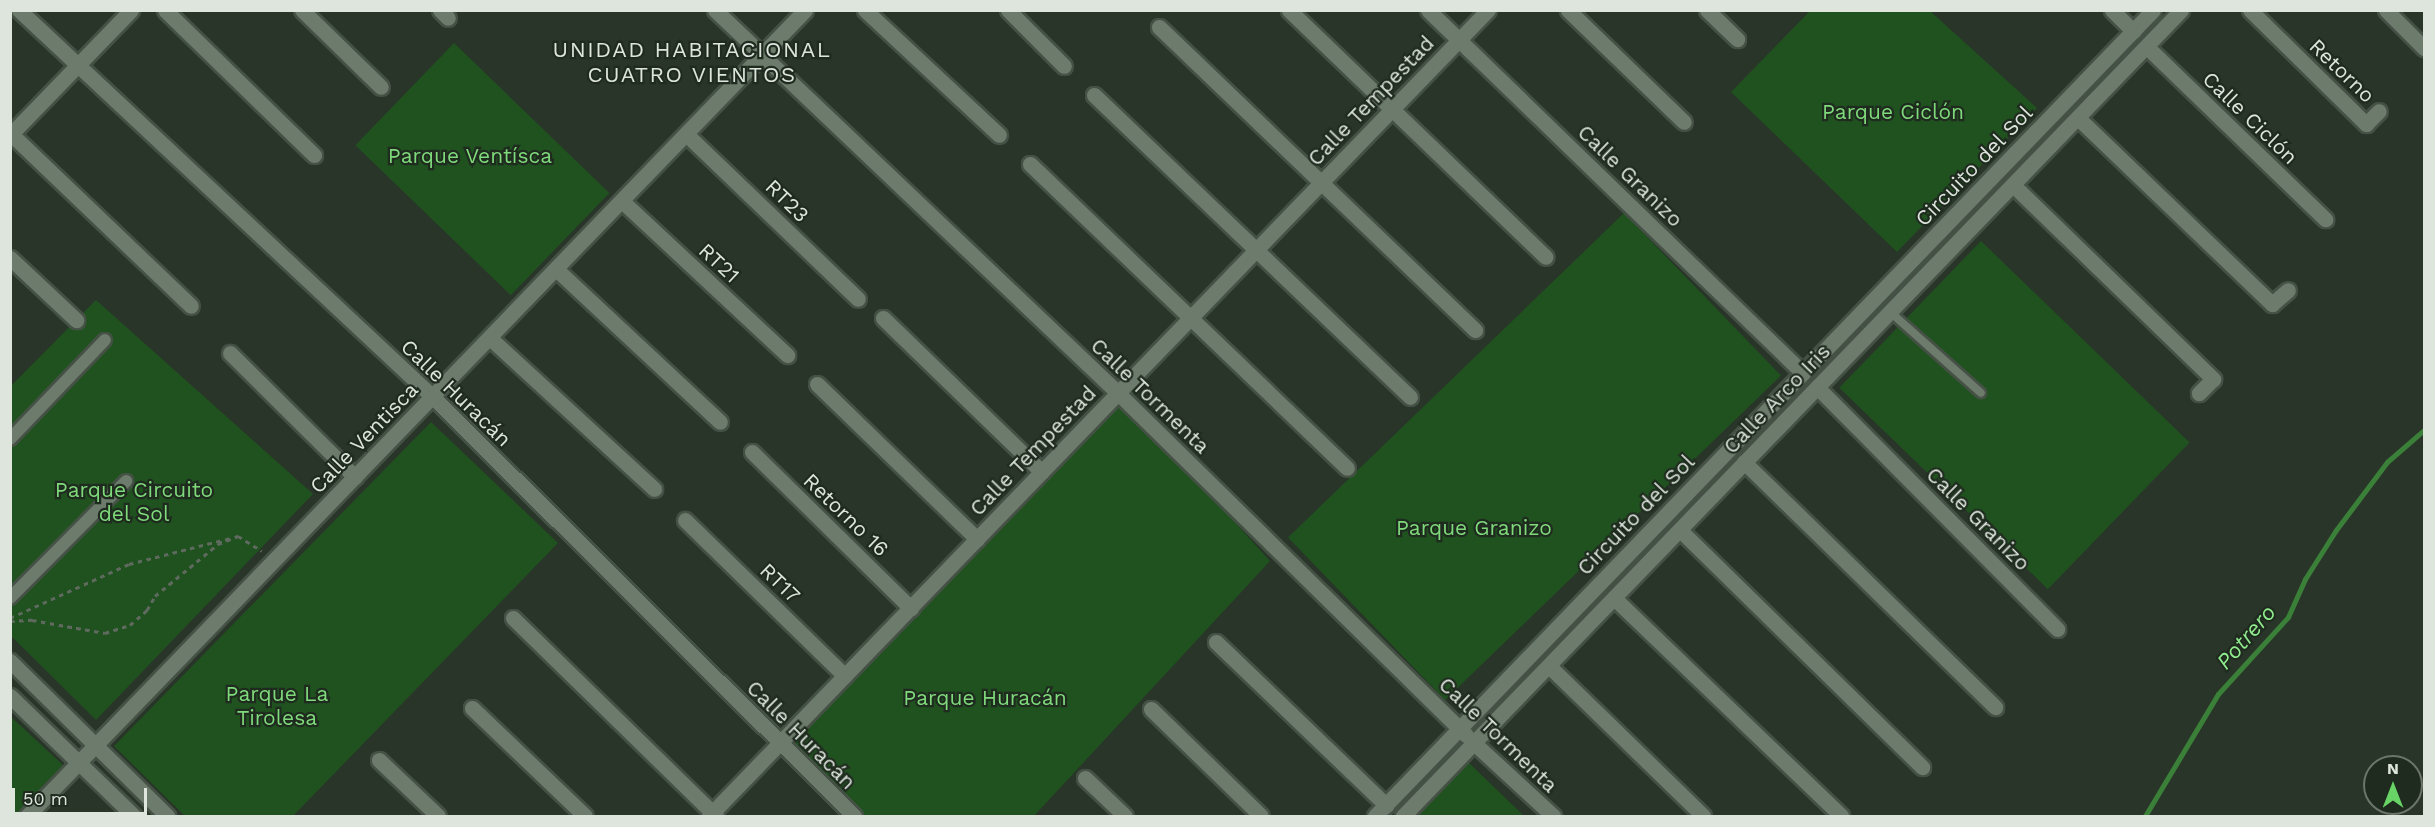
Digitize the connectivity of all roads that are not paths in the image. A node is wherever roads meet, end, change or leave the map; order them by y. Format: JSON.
{"nodes":[{"id":1,"x":19,"y":10,"type":"edge"},
{"id":2,"x":131,"y":10,"type":"edge"},
{"id":3,"x":165,"y":10,"type":"edge"},
{"id":4,"x":302,"y":10,"type":"edge"},
{"id":5,"x":715,"y":10,"type":"edge"},
{"id":6,"x":806,"y":10,"type":"edge"},
{"id":7,"x":865,"y":10,"type":"edge"},
{"id":8,"x":1008,"y":10,"type":"edge"},
{"id":9,"x":1288,"y":10,"type":"edge"},
{"id":10,"x":1428,"y":10,"type":"edge"},
{"id":11,"x":1488,"y":10,"type":"edge"},
{"id":12,"x":1568,"y":10,"type":"edge"},
{"id":13,"x":1707,"y":10,"type":"edge"},
{"id":14,"x":2112,"y":10,"type":"edge"},
{"id":15,"x":2153,"y":10,"type":"edge"},
{"id":16,"x":2181,"y":10,"type":"edge"},
{"id":17,"x":2250,"y":10,"type":"edge"},
{"id":18,"x":2386,"y":10,"type":"edge"},
{"id":19,"x":1159,"y":27,"type":"dead end"},
{"id":20,"x":2133,"y":31,"type":"junction"},
{"id":21,"x":1737,"y":39,"type":"dead end"},
{"id":22,"x":1460,"y":41,"type":"junction"},
{"id":23,"x":2147,"y":46,"type":"junction"},
{"id":24,"x":2424,"y":48,"type":"edge"},
{"id":25,"x":761,"y":56,"type":"junction"},
{"id":26,"x":77,"y":66,"type":"junction"},
{"id":27,"x":1064,"y":66,"type":"dead end"},
{"id":28,"x":381,"y":87,"type":"dead end"},
{"id":29,"x":1094,"y":95,"type":"dead end"},
{"id":30,"x":1391,"y":109,"type":"junction"},
{"id":31,"x":2379,"y":111,"type":"dead end"},
{"id":32,"x":2078,"y":118,"type":"junction"},
{"id":33,"x":1684,"y":122,"type":"dead end"},
{"id":34,"x":11,"y":134,"type":"edge"},
{"id":35,"x":686,"y":134,"type":"junction"},
{"id":36,"x":999,"y":135,"type":"dead end"},
{"id":37,"x":315,"y":155,"type":"dead end"},
{"id":38,"x":1030,"y":164,"type":"dead end"},
{"id":39,"x":1320,"y":184,"type":"junction"},
{"id":40,"x":2013,"y":185,"type":"junction"},
{"id":41,"x":622,"y":201,"type":"junction"},
{"id":42,"x":2325,"y":219,"type":"dead end"},
{"id":43,"x":1256,"y":251,"type":"junction"},
{"id":44,"x":1918,"y":254,"type":"junction"},
{"id":45,"x":1546,"y":257,"type":"dead end"},
{"id":46,"x":10,"y":258,"type":"edge"},
{"id":47,"x":1935,"y":267,"type":"junction"},
{"id":48,"x":556,"y":269,"type":"junction"},
{"id":49,"x":2288,"y":290,"type":"dead end"},
{"id":50,"x":858,"y":299,"type":"dead end"},
{"id":51,"x":191,"y":306,"type":"dead end"},
{"id":52,"x":1889,"y":312,"type":"junction"},
{"id":53,"x":883,"y":318,"type":"dead end"},
{"id":54,"x":76,"y":320,"type":"dead end"},
{"id":55,"x":1190,"y":320,"type":"junction"},
{"id":56,"x":1475,"y":330,"type":"dead end"},
{"id":57,"x":490,"y":338,"type":"junction"},
{"id":58,"x":105,"y":340,"type":"dead end"},
{"id":59,"x":230,"y":353,"type":"dead end"},
{"id":60,"x":787,"y":355,"type":"dead end"},
{"id":61,"x":1803,"y":373,"type":"junction"},
{"id":62,"x":817,"y":384,"type":"dead end"},
{"id":63,"x":1818,"y":387,"type":"junction"},
{"id":64,"x":1118,"y":393,"type":"junction"},
{"id":65,"x":1981,"y":393,"type":"dead end"},
{"id":66,"x":2199,"y":393,"type":"dead end"},
{"id":67,"x":433,"y":397,"type":"junction"},
{"id":68,"x":1410,"y":397,"type":"dead end"},
{"id":69,"x":720,"y":422,"type":"dead end"},
{"id":70,"x":10,"y":439,"type":"edge"},
{"id":71,"x":752,"y":452,"type":"dead end"},
{"id":72,"x":1744,"y":462,"type":"junction"},
{"id":73,"x":1347,"y":468,"type":"dead end"},
{"id":74,"x":1042,"y":472,"type":"junction"},
{"id":75,"x":355,"y":477,"type":"junction"},
{"id":76,"x":126,"y":481,"type":"dead end"},
{"id":77,"x":654,"y":489,"type":"dead end"},
{"id":78,"x":685,"y":520,"type":"dead end"},
{"id":79,"x":1680,"y":530,"type":"junction"},
{"id":80,"x":977,"y":539,"type":"junction"},
{"id":81,"x":10,"y":598,"type":"edge"},
{"id":82,"x":1614,"y":598,"type":"junction"},
{"id":83,"x":911,"y":608,"type":"junction"},
{"id":84,"x":513,"y":618,"type":"dead end"},
{"id":85,"x":2057,"y":629,"type":"dead end"},
{"id":86,"x":1216,"y":642,"type":"dead end"},
{"id":87,"x":10,"y":661,"type":"edge"},
{"id":88,"x":1549,"y":666,"type":"junction"},
{"id":89,"x":845,"y":676,"type":"junction"},
{"id":90,"x":10,"y":696,"type":"edge"},
{"id":91,"x":1995,"y":707,"type":"dead end"},
{"id":92,"x":472,"y":708,"type":"dead end"},
{"id":93,"x":1151,"y":709,"type":"dead end"},
{"id":94,"x":1460,"y":729,"type":"junction"},
{"id":95,"x":1474,"y":742,"type":"junction"},
{"id":96,"x":779,"y":744,"type":"junction"},
{"id":97,"x":95,"y":746,"type":"junction"},
{"id":98,"x":379,"y":760,"type":"dead end"},
{"id":99,"x":79,"y":763,"type":"junction"},
{"id":100,"x":1922,"y":767,"type":"dead end"},
{"id":101,"x":1085,"y":778,"type":"dead end"},
{"id":102,"x":1386,"y":805,"type":"junction"},
{"id":103,"x":712,"y":815,"type":"edge"},
{"id":104,"x":27,"y":816,"type":"edge"},
{"id":105,"x":134,"y":816,"type":"edge"},
{"id":106,"x":167,"y":816,"type":"edge"},
{"id":107,"x":438,"y":816,"type":"edge"},
{"id":108,"x":585,"y":816,"type":"edge"},
{"id":109,"x":854,"y":816,"type":"edge"},
{"id":110,"x":1125,"y":816,"type":"edge"},
{"id":111,"x":1261,"y":816,"type":"edge"},
{"id":112,"x":1375,"y":816,"type":"edge"},
{"id":113,"x":1403,"y":816,"type":"edge"},
{"id":114,"x":1553,"y":816,"type":"edge"},
{"id":115,"x":1703,"y":816,"type":"edge"},
{"id":116,"x":1841,"y":816,"type":"edge"}],
"edges":[{"from":1,"to":26,"type":"street","name":"Calle Huracán"},
{"from":2,"to":26,"type":"street"},
{"from":3,"to":37,"type":"street"},
{"from":4,"to":28,"type":"street"},
{"from":5,"to":25,"type":"street","name":"Calle Tormenta"},
{"from":6,"to":25,"type":"street","name":"Calle Ventisca"},
{"from":7,"to":36,"type":"street"},
{"from":8,"to":27,"type":"street"},
{"from":9,"to":30,"type":"street"},
{"from":10,"to":22,"type":"street","name":"Calle Granizo"},
{"from":11,"to":22,"type":"street","name":"Calle Tempestad"},
{"from":12,"to":33,"type":"street"},
{"from":13,"to":21,"type":"street"},
{"from":14,"to":20,"type":"street"},
{"from":15,"to":20,"type":"street","name":"Circuito del Sol"},
{"from":16,"to":23,"type":"street","name":"Calle Arco Iris"},
{"from":17,"to":31,"type":"street","name":"Retorno"},
{"from":18,"to":24,"type":"street"},
{"from":19,"to":39,"type":"street"},
{"from":20,"to":44,"type":"street","name":"Circuito del Sol"},
{"from":22,"to":30,"type":"street","name":"Calle Tempestad"},
{"from":22,"to":61,"type":"street","name":"Calle Granizo"},
{"from":23,"to":32,"type":"street","name":"Calle Arco Iris"},
{"from":23,"to":42,"type":"street","name":"Calle Ciclón"},
{"from":25,"to":35,"type":"street","name":"Calle Ventisca"},
{"from":25,"to":64,"type":"street","name":"Calle Tormenta"},
{"from":26,"to":34,"type":"street"},
{"from":26,"to":67,"type":"street","name":"Calle Huracán"},
{"from":29,"to":43,"type":"street"},
{"from":30,"to":39,"type":"street","name":"Calle Tempestad"},
{"from":30,"to":45,"type":"street"},
{"from":32,"to":40,"type":"street","name":"Calle Arco Iris"},
{"from":32,"to":49,"type":"street"},
{"from":34,"to":51,"type":"street"},
{"from":35,"to":41,"type":"street","name":"Calle Ventisca"},
{"from":35,"to":50,"type":"street","name":"RT23"},
{"from":38,"to":55,"type":"street"},
{"from":39,"to":43,"type":"street","name":"Calle Tempestad"},
{"from":39,"to":56,"type":"street"},
{"from":40,"to":47,"type":"street","name":"Calle Arco Iris"},
{"from":40,"to":66,"type":"street"},
{"from":41,"to":48,"type":"street","name":"Calle Ventisca"},
{"from":41,"to":60,"type":"street","name":"RT21"},
{"from":43,"to":55,"type":"street","name":"Calle Tempestad"},
{"from":43,"to":68,"type":"street"},
{"from":44,"to":47,"type":"street"},
{"from":44,"to":61,"type":"street","name":"Circuito del Sol"},
{"from":46,"to":54,"type":"street"},
{"from":47,"to":52,"type":"street","name":"Calle Arco Iris"},
{"from":48,"to":57,"type":"street","name":"Calle Ventisca"},
{"from":48,"to":69,"type":"street"},
{"from":52,"to":63,"type":"street","name":"Calle Arco Iris"},
{"from":52,"to":65,"type":"lane"},
{"from":53,"to":74,"type":"street"},
{"from":55,"to":64,"type":"street","name":"Calle Tempestad"},
{"from":55,"to":73,"type":"street"},
{"from":57,"to":67,"type":"street","name":"Calle Ventisca"},
{"from":57,"to":77,"type":"street"},
{"from":58,"to":70,"type":"street"},
{"from":59,"to":75,"type":"street"},
{"from":61,"to":94,"type":"street","name":"Circuito del Sol"},
{"from":62,"to":80,"type":"street"},
{"from":63,"to":72,"type":"street","name":"Calle Arco Iris"},
{"from":63,"to":85,"type":"street","name":"Calle Granizo"},
{"from":64,"to":74,"type":"street","name":"Calle Tempestad"},
{"from":64,"to":94,"type":"street","name":"Calle Tormenta"},
{"from":67,"to":75,"type":"street","name":"Calle Ventisca"},
{"from":67,"to":96,"type":"street","name":"Calle Huracán"},
{"from":71,"to":83,"type":"street","name":"Retorno 16"},
{"from":72,"to":79,"type":"street","name":"Calle Arco Iris"},
{"from":72,"to":91,"type":"street"},
{"from":74,"to":80,"type":"street","name":"Calle Tempestad"},
{"from":75,"to":97,"type":"street","name":"Calle Ventisca"},
{"from":76,"to":81,"type":"street"},
{"from":78,"to":89,"type":"street","name":"RT17"},
{"from":79,"to":82,"type":"street","name":"Calle Arco Iris"},
{"from":79,"to":100,"type":"street"},
{"from":80,"to":83,"type":"street","name":"Calle Tempestad"},
{"from":82,"to":88,"type":"street","name":"Calle Arco Iris"},
{"from":82,"to":116,"type":"street"},
{"from":83,"to":89,"type":"street","name":"Calle Tempestad"},
{"from":84,"to":103,"type":"street"},
{"from":86,"to":102,"type":"street"},
{"from":87,"to":97,"type":"street"},
{"from":88,"to":95,"type":"street","name":"Calle Arco Iris"},
{"from":88,"to":115,"type":"street"},
{"from":89,"to":96,"type":"street","name":"Calle Tempestad"},
{"from":90,"to":99,"type":"street"},
{"from":92,"to":108,"type":"street"},
{"from":93,"to":111,"type":"street"},
{"from":94,"to":95,"type":"street","name":"Calle Tormenta"},
{"from":94,"to":102,"type":"street","name":"Circuito del Sol"},
{"from":95,"to":113,"type":"street","name":"Calle Arco Iris"},
{"from":95,"to":114,"type":"street","name":"Calle Tormenta"},
{"from":96,"to":103,"type":"street","name":"Calle Tempestad"},
{"from":96,"to":109,"type":"street","name":"Calle Huracán"},
{"from":97,"to":99,"type":"street","name":"Calle Ventisca"},
{"from":97,"to":106,"type":"street"},
{"from":98,"to":107,"type":"street"},
{"from":99,"to":104,"type":"street","name":"Calle Ventisca"},
{"from":99,"to":105,"type":"street"},
{"from":101,"to":110,"type":"street"},
{"from":102,"to":112,"type":"street","name":"Circuito del Sol"}]}
